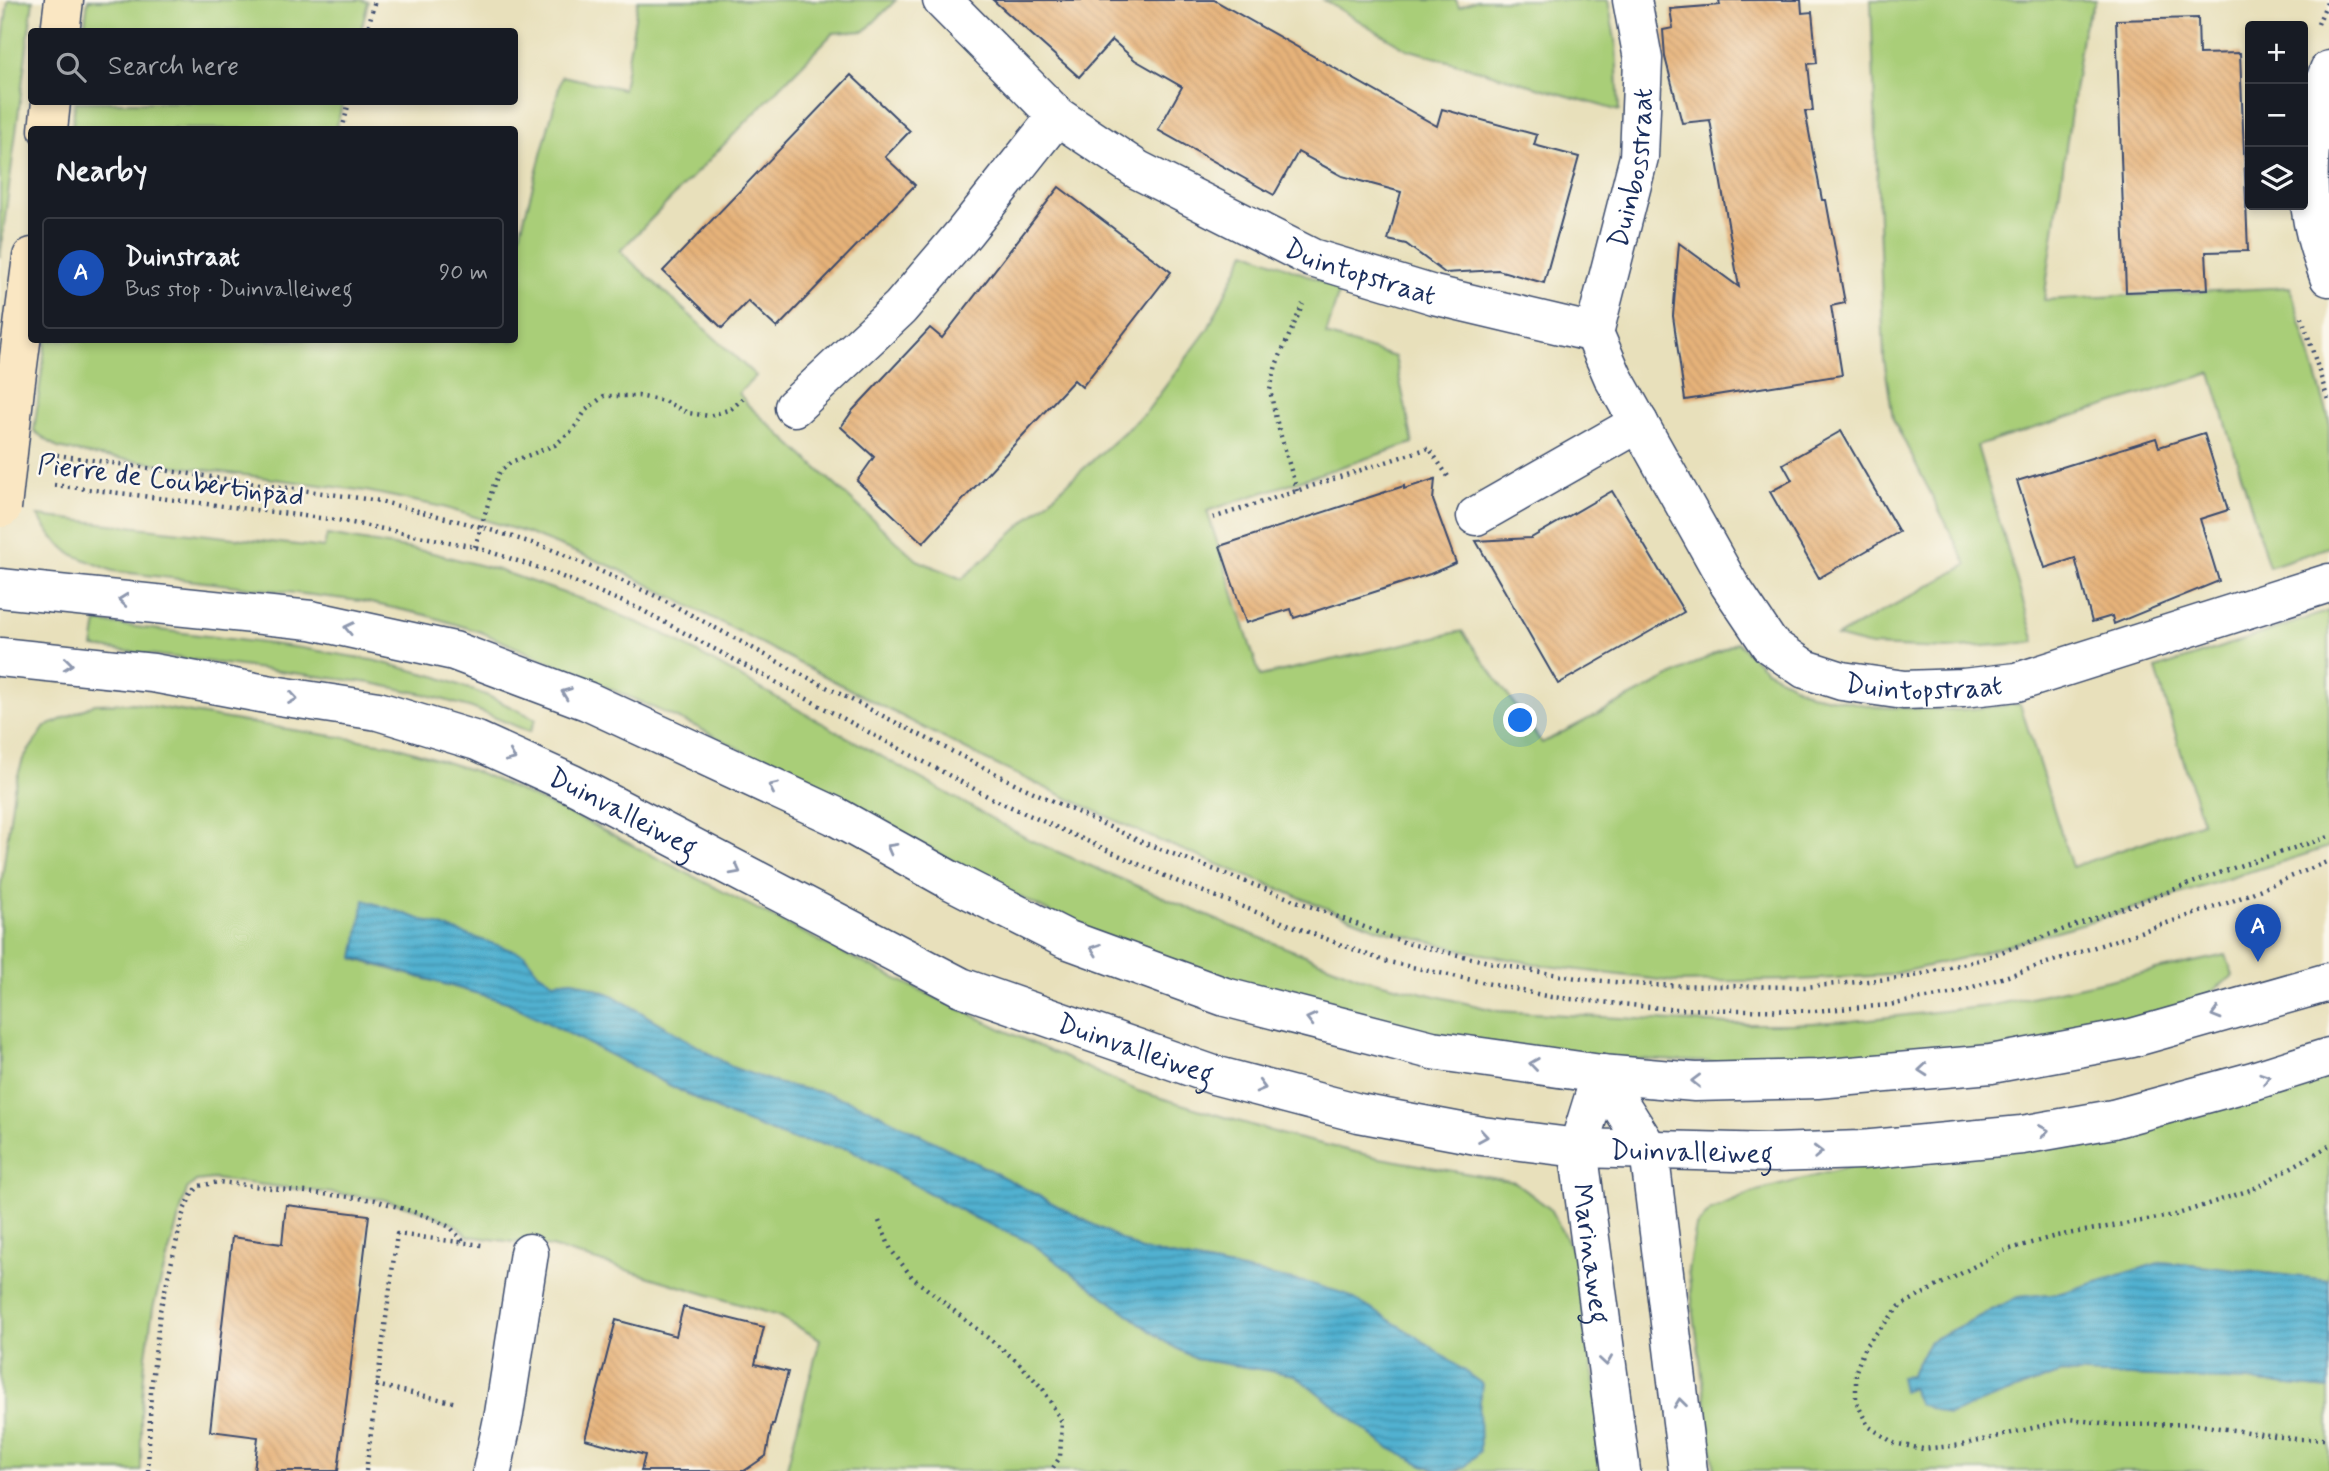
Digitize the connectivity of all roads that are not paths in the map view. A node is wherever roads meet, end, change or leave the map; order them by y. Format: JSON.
{"nodes":[{"id":1,"x":64,"y":0,"type":"edge"},
{"id":2,"x":942,"y":0,"type":"edge"},
{"id":3,"x":1632,"y":0,"type":"edge"},
{"id":4,"x":60,"y":28,"type":"edge"},
{"id":5,"x":2329,"y":70,"type":"edge"},
{"id":6,"x":51,"y":105,"type":"edge"},
{"id":7,"x":1057,"y":116,"type":"junction"},
{"id":8,"x":48,"y":126,"type":"edge"},
{"id":9,"x":2329,"y":277,"type":"edge"},
{"id":10,"x":28,"y":288,"type":"edge"},
{"id":11,"x":1594,"y":332,"type":"junction"},
{"id":12,"x":794,"y":407,"type":"road end"},
{"id":13,"x":1639,"y":423,"type":"junction"},
{"id":14,"x":1476,"y":516,"type":"road end"},
{"id":15,"x":1,"y":518,"type":"edge"},
{"id":16,"x":2329,"y":583,"type":"edge"},
{"id":17,"x":0,"y":588,"type":"edge"},
{"id":18,"x":0,"y":657,"type":"edge"},
{"id":19,"x":2329,"y":982,"type":"edge"},
{"id":20,"x":2329,"y":1057,"type":"edge"},
{"id":21,"x":1601,"y":1074,"type":"junction"},
{"id":22,"x":1578,"y":1148,"type":"junction"},
{"id":23,"x":1649,"y":1150,"type":"junction"},
{"id":24,"x":529,"y":1253,"type":"road end"},
{"id":25,"x":492,"y":1471,"type":"edge"},
{"id":26,"x":1621,"y":1471,"type":"edge"},
{"id":27,"x":1688,"y":1471,"type":"edge"}],
"edges":[{"from":1,"to":4,"type":"main road"},
{"from":2,"to":7,"type":"street","name":"Duintopstraat"},
{"from":3,"to":11,"type":"street","name":"Duinbosstraat"},
{"from":5,"to":9,"type":"street"},
{"from":6,"to":8,"type":"main road"},
{"from":7,"to":11,"type":"street","name":"Duintopstraat"},
{"from":7,"to":12,"type":"street"},
{"from":10,"to":15,"type":"main road","bridge":true},
{"from":11,"to":13,"type":"street","name":"Duintopstraat"},
{"from":13,"to":14,"type":"street"},
{"from":13,"to":16,"type":"street","name":"Duintopstraat"},
{"from":21,"to":17,"type":"street","one_way":true},
{"from":18,"to":22,"type":"street","name":"Duinvalleiweg","one_way":true},
{"from":19,"to":21,"type":"street","one_way":true},
{"from":23,"to":20,"type":"street","name":"Duinvalleiweg","one_way":true},
{"from":21,"to":22,"type":"street","name":"Marinaweg"},
{"from":21,"to":23,"type":"street"},
{"from":22,"to":23,"type":"street","name":"Duinvalleiweg"},
{"from":22,"to":26,"type":"street","name":"Marinaweg","one_way":true},
{"from":27,"to":23,"type":"street","one_way":true},
{"from":24,"to":25,"type":"street"}]}
